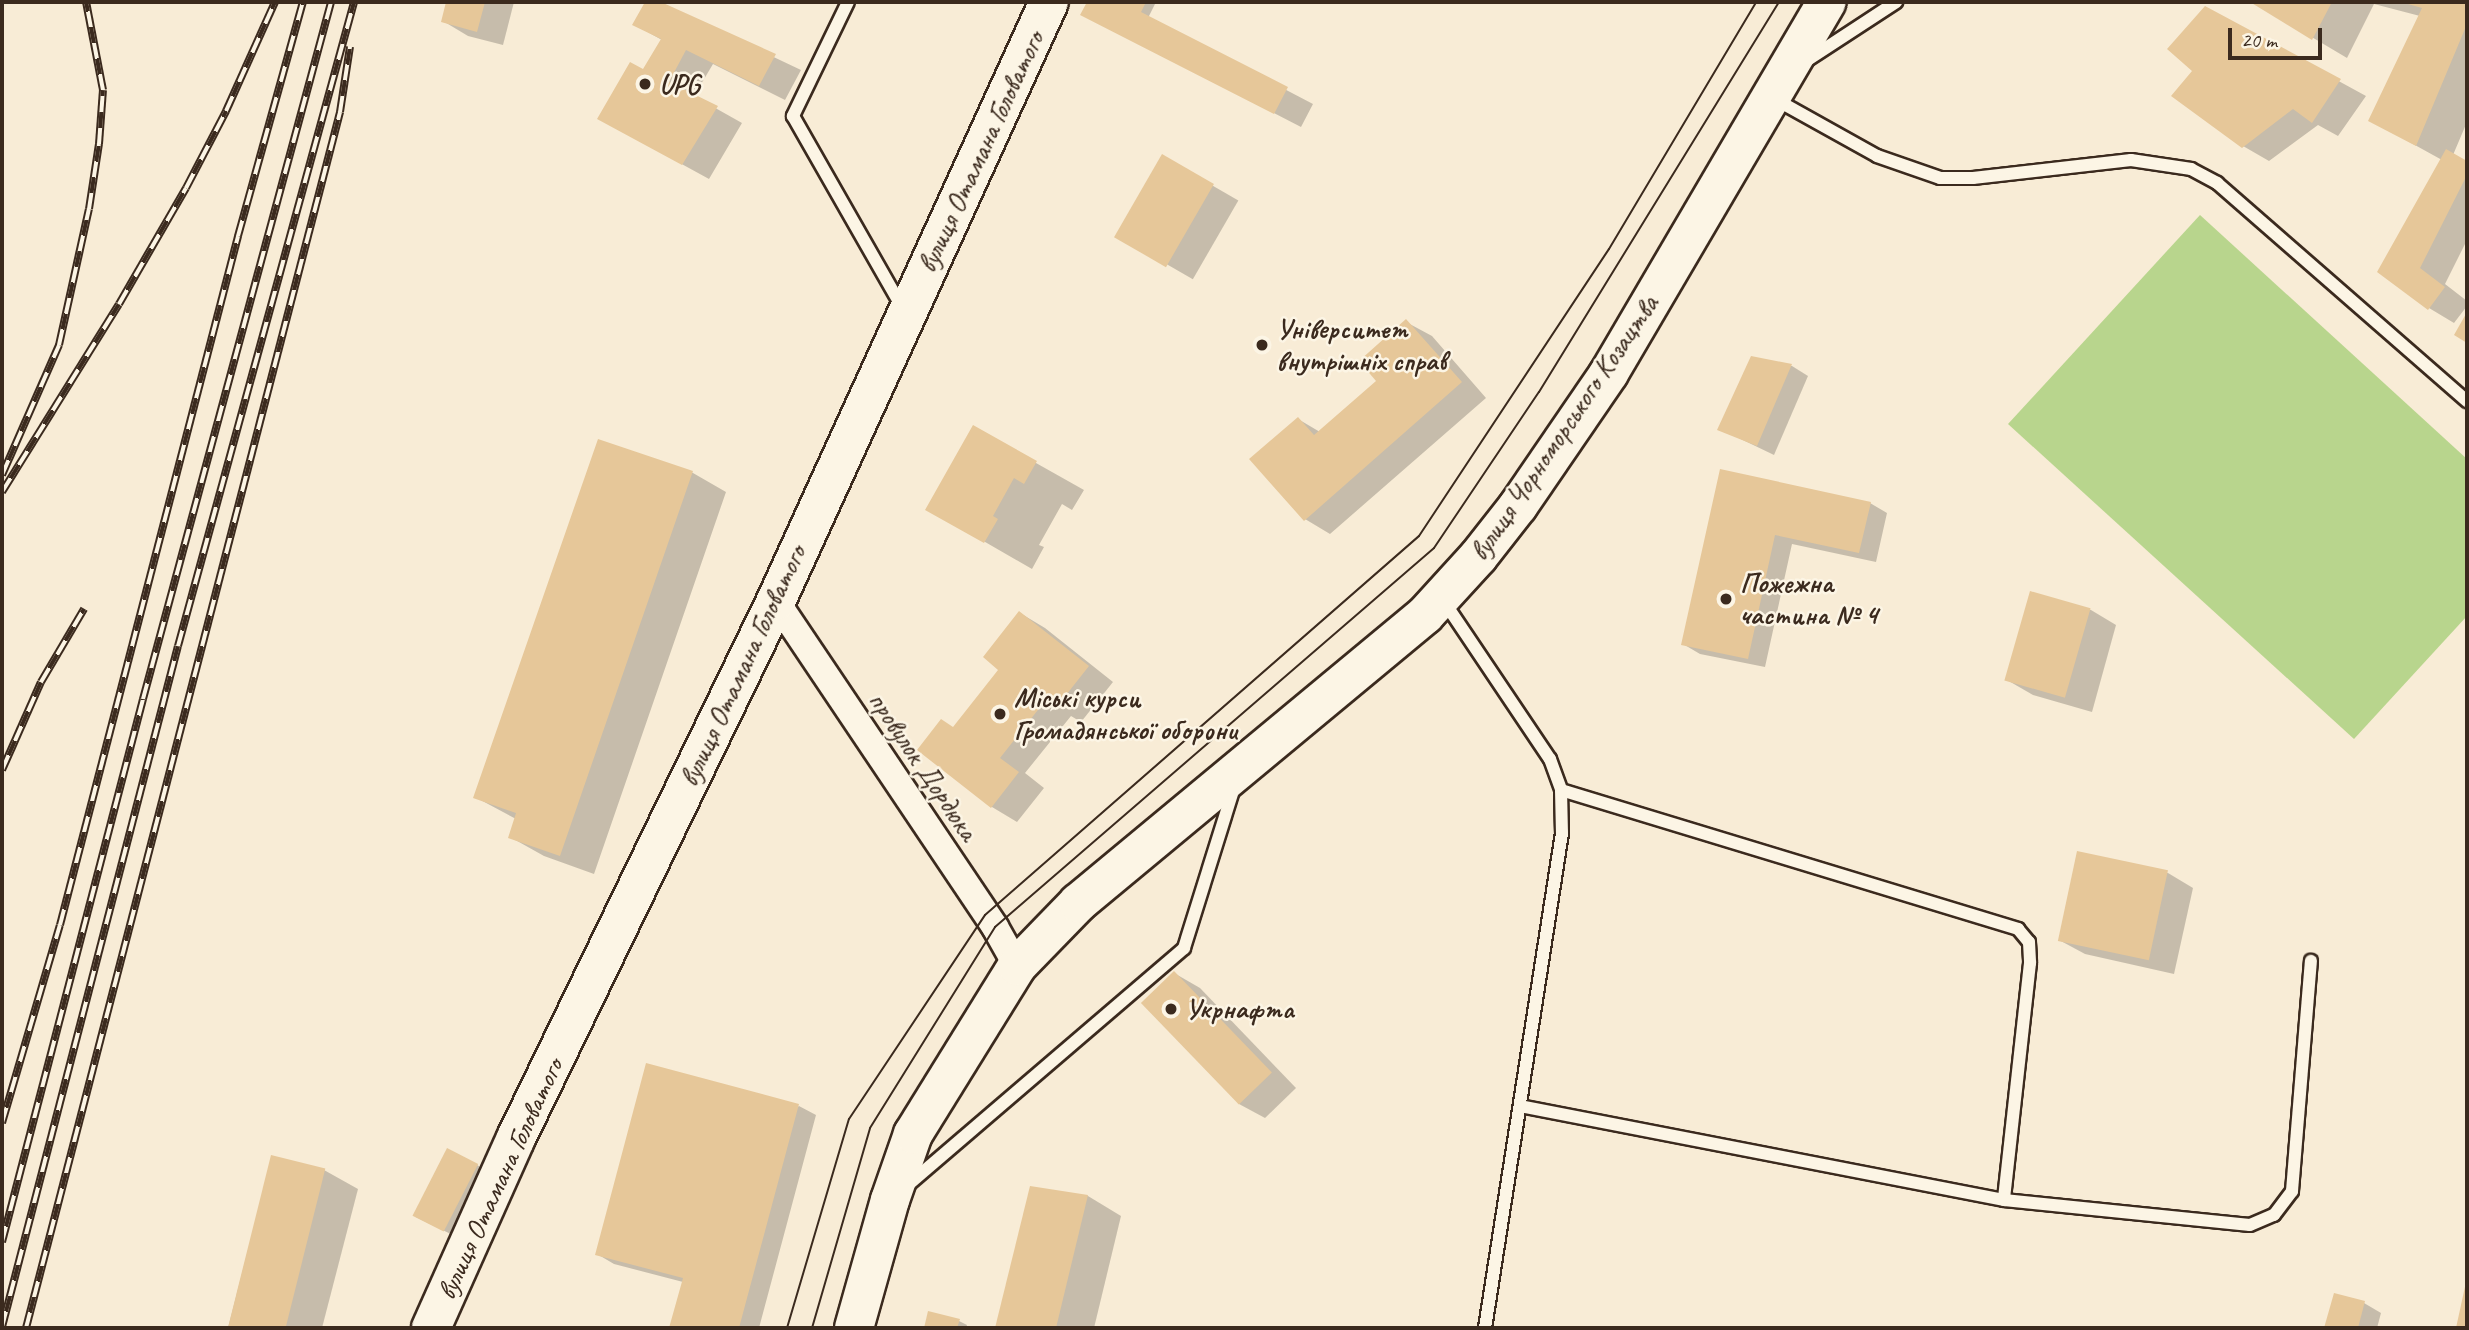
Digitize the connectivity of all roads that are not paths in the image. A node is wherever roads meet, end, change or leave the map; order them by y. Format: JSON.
{"nodes":[{"id":1,"x":848,"y":2,"type":"edge"},
{"id":2,"x":1049,"y":2,"type":"edge"},
{"id":3,"x":1827,"y":2,"type":"edge"},
{"id":4,"x":1896,"y":2,"type":"edge"},
{"id":5,"x":1781,"y":85,"type":"junction"},
{"id":6,"x":906,"y":315,"type":"junction"},
{"id":7,"x":2467,"y":401,"type":"edge"},
{"id":8,"x":1441,"y":597,"type":"junction"},
{"id":9,"x":776,"y":601,"type":"junction"},
{"id":10,"x":1239,"y":770,"type":"junction"},
{"id":11,"x":1561,"y":790,"type":"junction"},
{"id":12,"x":2311,"y":961,"type":"dead end"},
{"id":13,"x":1017,"y":966,"type":"junction"},
{"id":14,"x":1520,"y":1105,"type":"junction"},
{"id":15,"x":890,"y":1200,"type":"junction"},
{"id":16,"x":2004,"y":1200,"type":"junction"},
{"id":17,"x":431,"y":1328,"type":"edge"},
{"id":18,"x":854,"y":1328,"type":"edge"},
{"id":19,"x":1485,"y":1328,"type":"edge"}],
"edges":[{"from":1,"to":6,"type":"lane"},
{"from":2,"to":6,"type":"main road","name":"вулиця Отамана Головатого"},
{"from":3,"to":5,"type":"main road","name":"вулиця Чорноморського Козацтва"},
{"from":4,"to":5,"type":"lane"},
{"from":5,"to":7,"type":"lane"},
{"from":5,"to":8,"type":"main road","name":"вулиця Чорноморського Козацтва"},
{"from":6,"to":9,"type":"main road","name":"вулиця Отамана Головатого"},
{"from":8,"to":10,"type":"main road","name":"вулиця Чорноморського Козацтва"},
{"from":8,"to":11,"type":"lane"},
{"from":9,"to":13,"type":"street","name":"провулок Дордюка"},
{"from":9,"to":17,"type":"main road","name":"вулиця Отамана Головатого"},
{"from":10,"to":13,"type":"main road","name":"вулиця Чорноморського Козацтва"},
{"from":10,"to":15,"type":"lane"},
{"from":11,"to":14,"type":"lane"},
{"from":11,"to":16,"type":"lane"},
{"from":12,"to":16,"type":"lane"},
{"from":13,"to":15,"type":"main road","name":"вулиця Чорноморського Козацтва"},
{"from":14,"to":16,"type":"lane"},
{"from":14,"to":19,"type":"lane"},
{"from":15,"to":18,"type":"main road","name":"вулиця Чорноморського Козацтва"}]}
